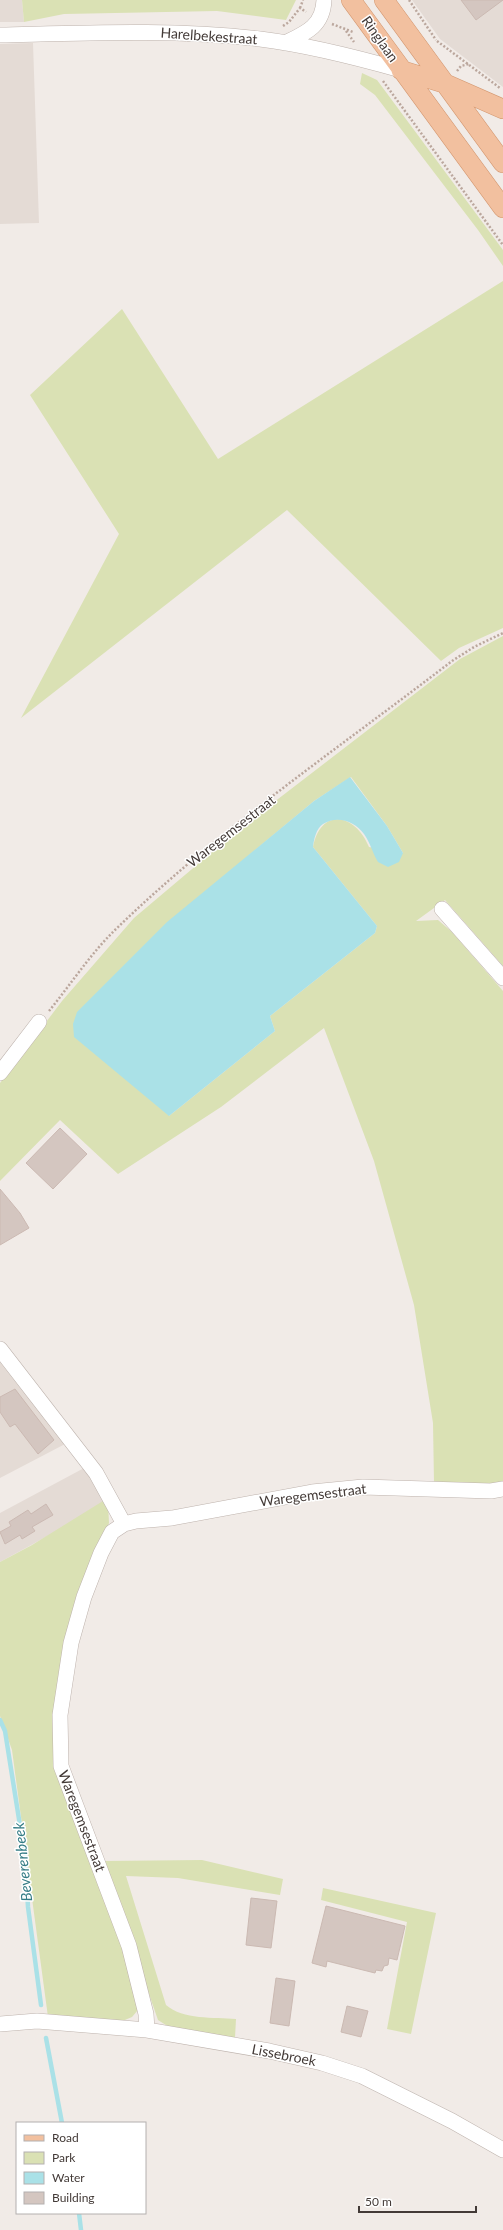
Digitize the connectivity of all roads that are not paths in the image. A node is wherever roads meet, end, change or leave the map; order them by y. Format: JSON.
{"nodes":[{"id":1,"x":324,"y":0,"type":"edge"},
{"id":2,"x":351,"y":0,"type":"edge"},
{"id":3,"x":384,"y":0,"type":"edge"},
{"id":4,"x":0,"y":35,"type":"edge"},
{"id":5,"x":285,"y":43,"type":"junction"},
{"id":6,"x":408,"y":74,"type":"junction"},
{"id":7,"x":451,"y":79,"type":"junction"},
{"id":8,"x":503,"y":109,"type":"edge"},
{"id":9,"x":503,"y":163,"type":"edge"},
{"id":10,"x":503,"y":208,"type":"edge"},
{"id":11,"x":442,"y":909,"type":"dead end"},
{"id":12,"x":503,"y":978,"type":"edge"},
{"id":13,"x":39,"y":1022,"type":"road end"},
{"id":14,"x":0,"y":1073,"type":"edge"},
{"id":15,"x":0,"y":1349,"type":"edge"},
{"id":16,"x":503,"y":1489,"type":"edge"},
{"id":17,"x":124,"y":1524,"type":"junction"},
{"id":18,"x":0,"y":2024,"type":"edge"},
{"id":19,"x":147,"y":2030,"type":"junction"},
{"id":20,"x":503,"y":2150,"type":"edge"}],
"edges":[{"from":1,"to":5,"type":"street"},
{"from":2,"to":6,"type":"main road","name":"Ringlaan"},
{"from":3,"to":7,"type":"main road","name":"Ringlaan"},
{"from":4,"to":5,"type":"street","name":"Harelbekestraat"},
{"from":5,"to":6,"type":"street","name":"Harelbekestraat"},
{"from":6,"to":7,"type":"main road"},
{"from":6,"to":10,"type":"main road","name":"Ringlaan"},
{"from":7,"to":8,"type":"main road"},
{"from":7,"to":9,"type":"main road","name":"Ringlaan"},
{"from":11,"to":12,"type":"street"},
{"from":13,"to":14,"type":"street"},
{"from":15,"to":17,"type":"street"},
{"from":16,"to":17,"type":"street","name":"Waregemsestraat"},
{"from":17,"to":19,"type":"street","name":"Waregemsestraat"},
{"from":18,"to":19,"type":"street","name":"Lissebroek"},
{"from":19,"to":20,"type":"street","name":"Lissebroek"}]}
